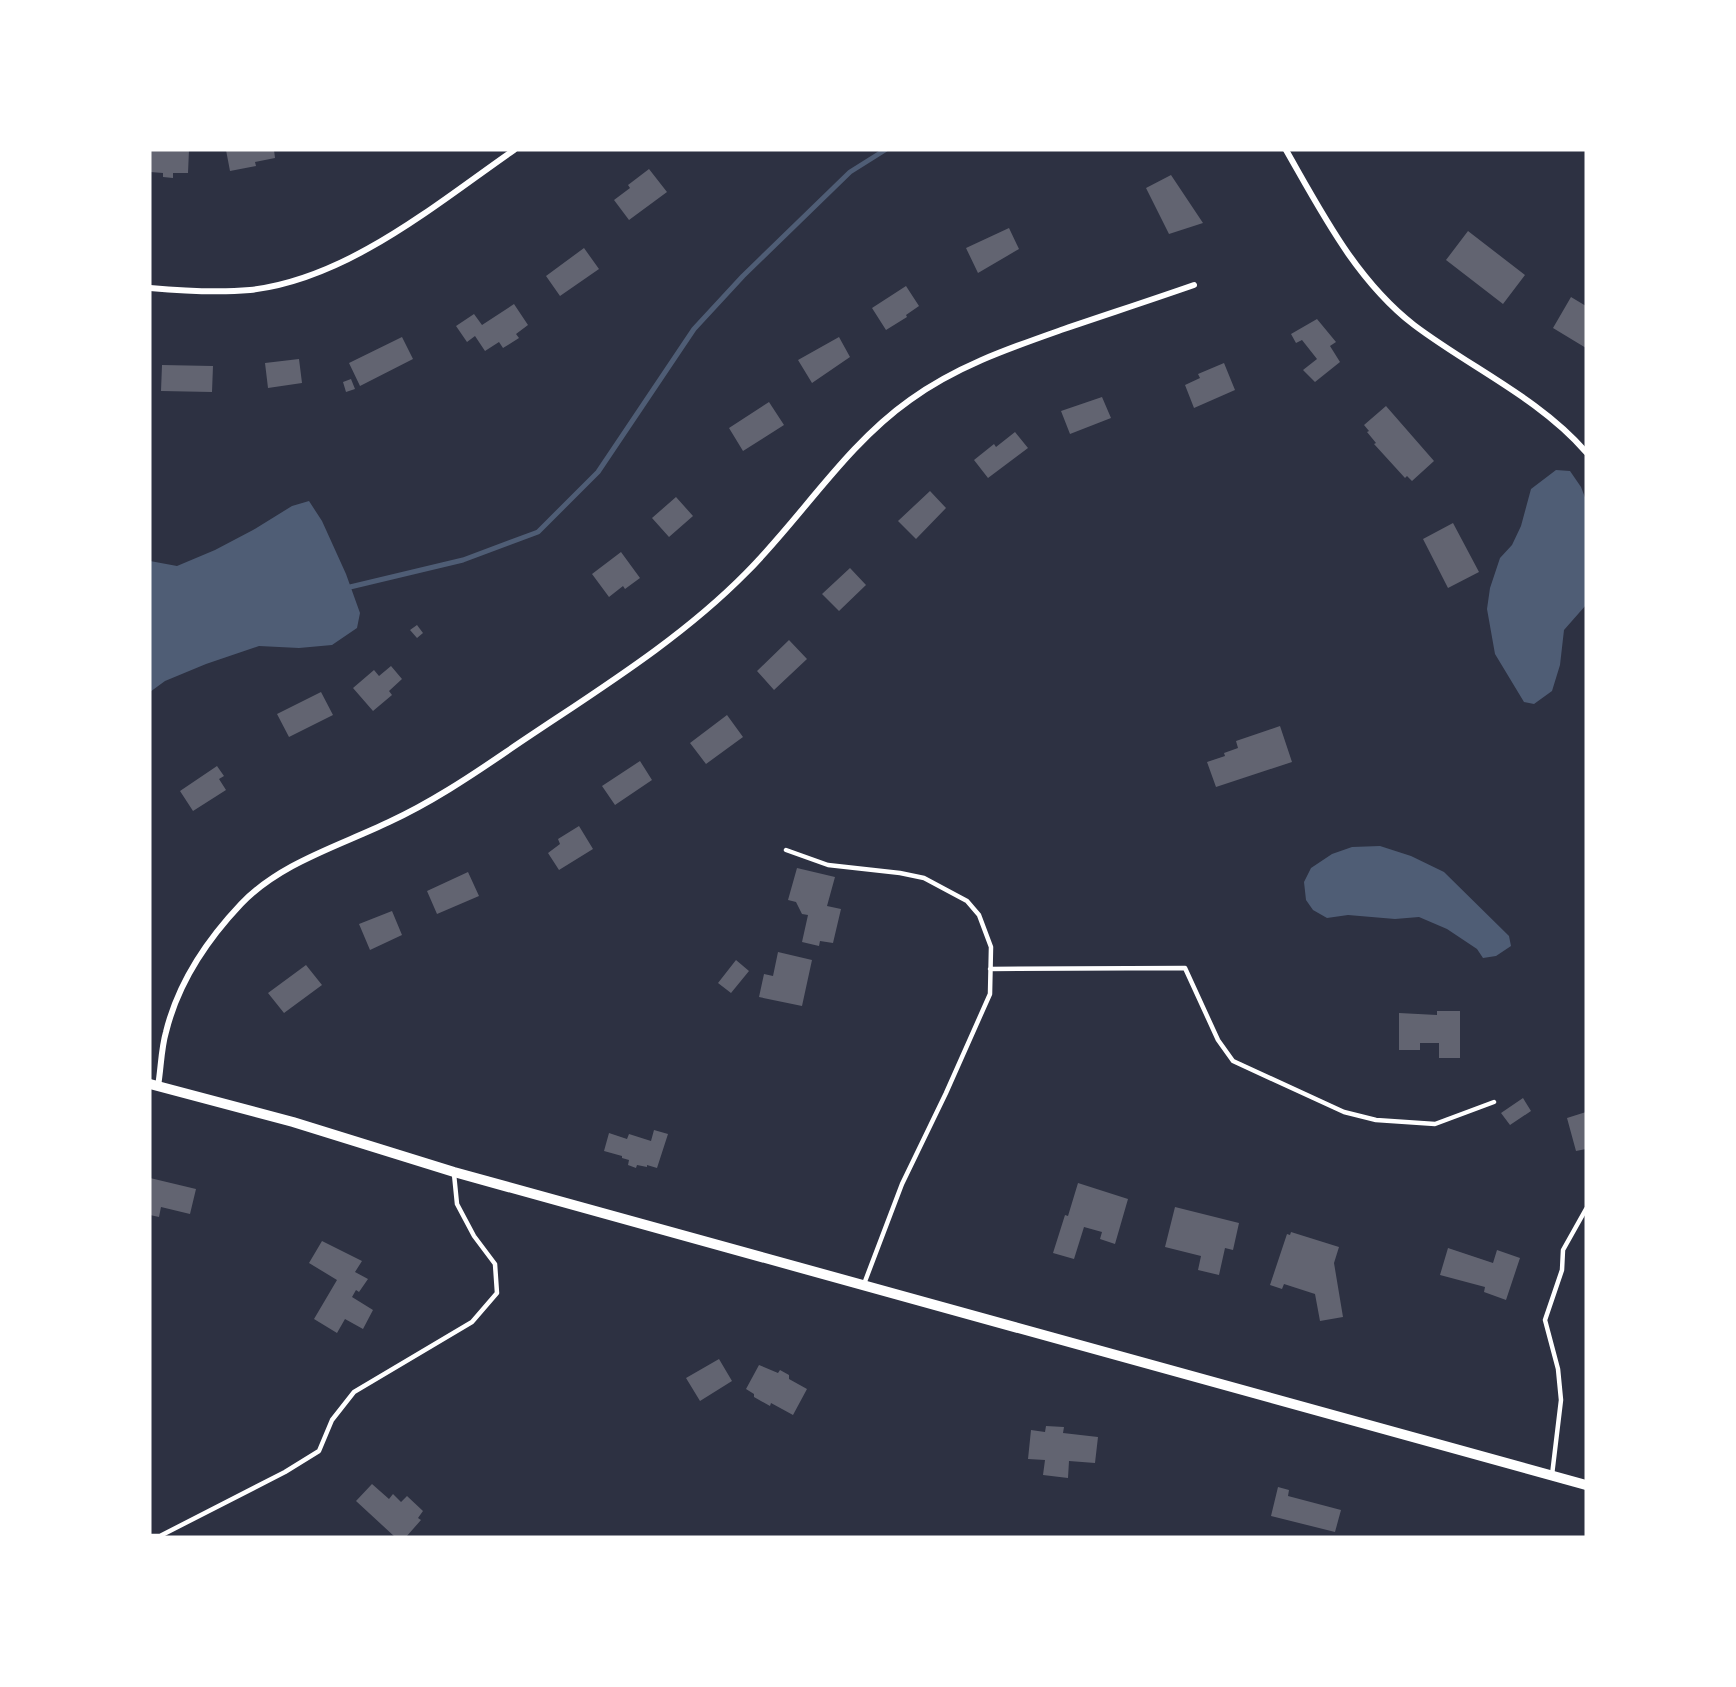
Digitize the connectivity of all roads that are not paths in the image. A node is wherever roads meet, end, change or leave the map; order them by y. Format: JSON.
{"nodes":[{"id":1,"x":514,"y":150,"type":"edge"},
{"id":2,"x":1286,"y":150,"type":"edge"},
{"id":3,"x":1194,"y":285,"type":"dead end"},
{"id":4,"x":150,"y":288,"type":"edge"},
{"id":5,"x":1586,"y":452,"type":"edge"},
{"id":6,"x":786,"y":850,"type":"dead end"},
{"id":7,"x":990,"y":969,"type":"junction"},
{"id":8,"x":154,"y":1085,"type":"edge"},
{"id":9,"x":1494,"y":1102,"type":"dead end"},
{"id":10,"x":454,"y":1172,"type":"junction"},
{"id":11,"x":1586,"y":1209,"type":"edge"},
{"id":12,"x":864,"y":1284,"type":"junction"},
{"id":13,"x":1552,"y":1475,"type":"junction"},
{"id":14,"x":1586,"y":1485,"type":"edge"},
{"id":15,"x":150,"y":1536,"type":"edge"}],
"edges":[{"from":1,"to":4,"type":"street"},
{"from":2,"to":5,"type":"street"},
{"from":3,"to":8,"type":"street"},
{"from":6,"to":7,"type":"lane"},
{"from":7,"to":9,"type":"lane"},
{"from":7,"to":12,"type":"lane"},
{"from":8,"to":10,"type":"street"},
{"from":10,"to":12,"type":"street"},
{"from":10,"to":15,"type":"lane"},
{"from":11,"to":13,"type":"lane"},
{"from":12,"to":13,"type":"street"},
{"from":13,"to":14,"type":"street"}]}
